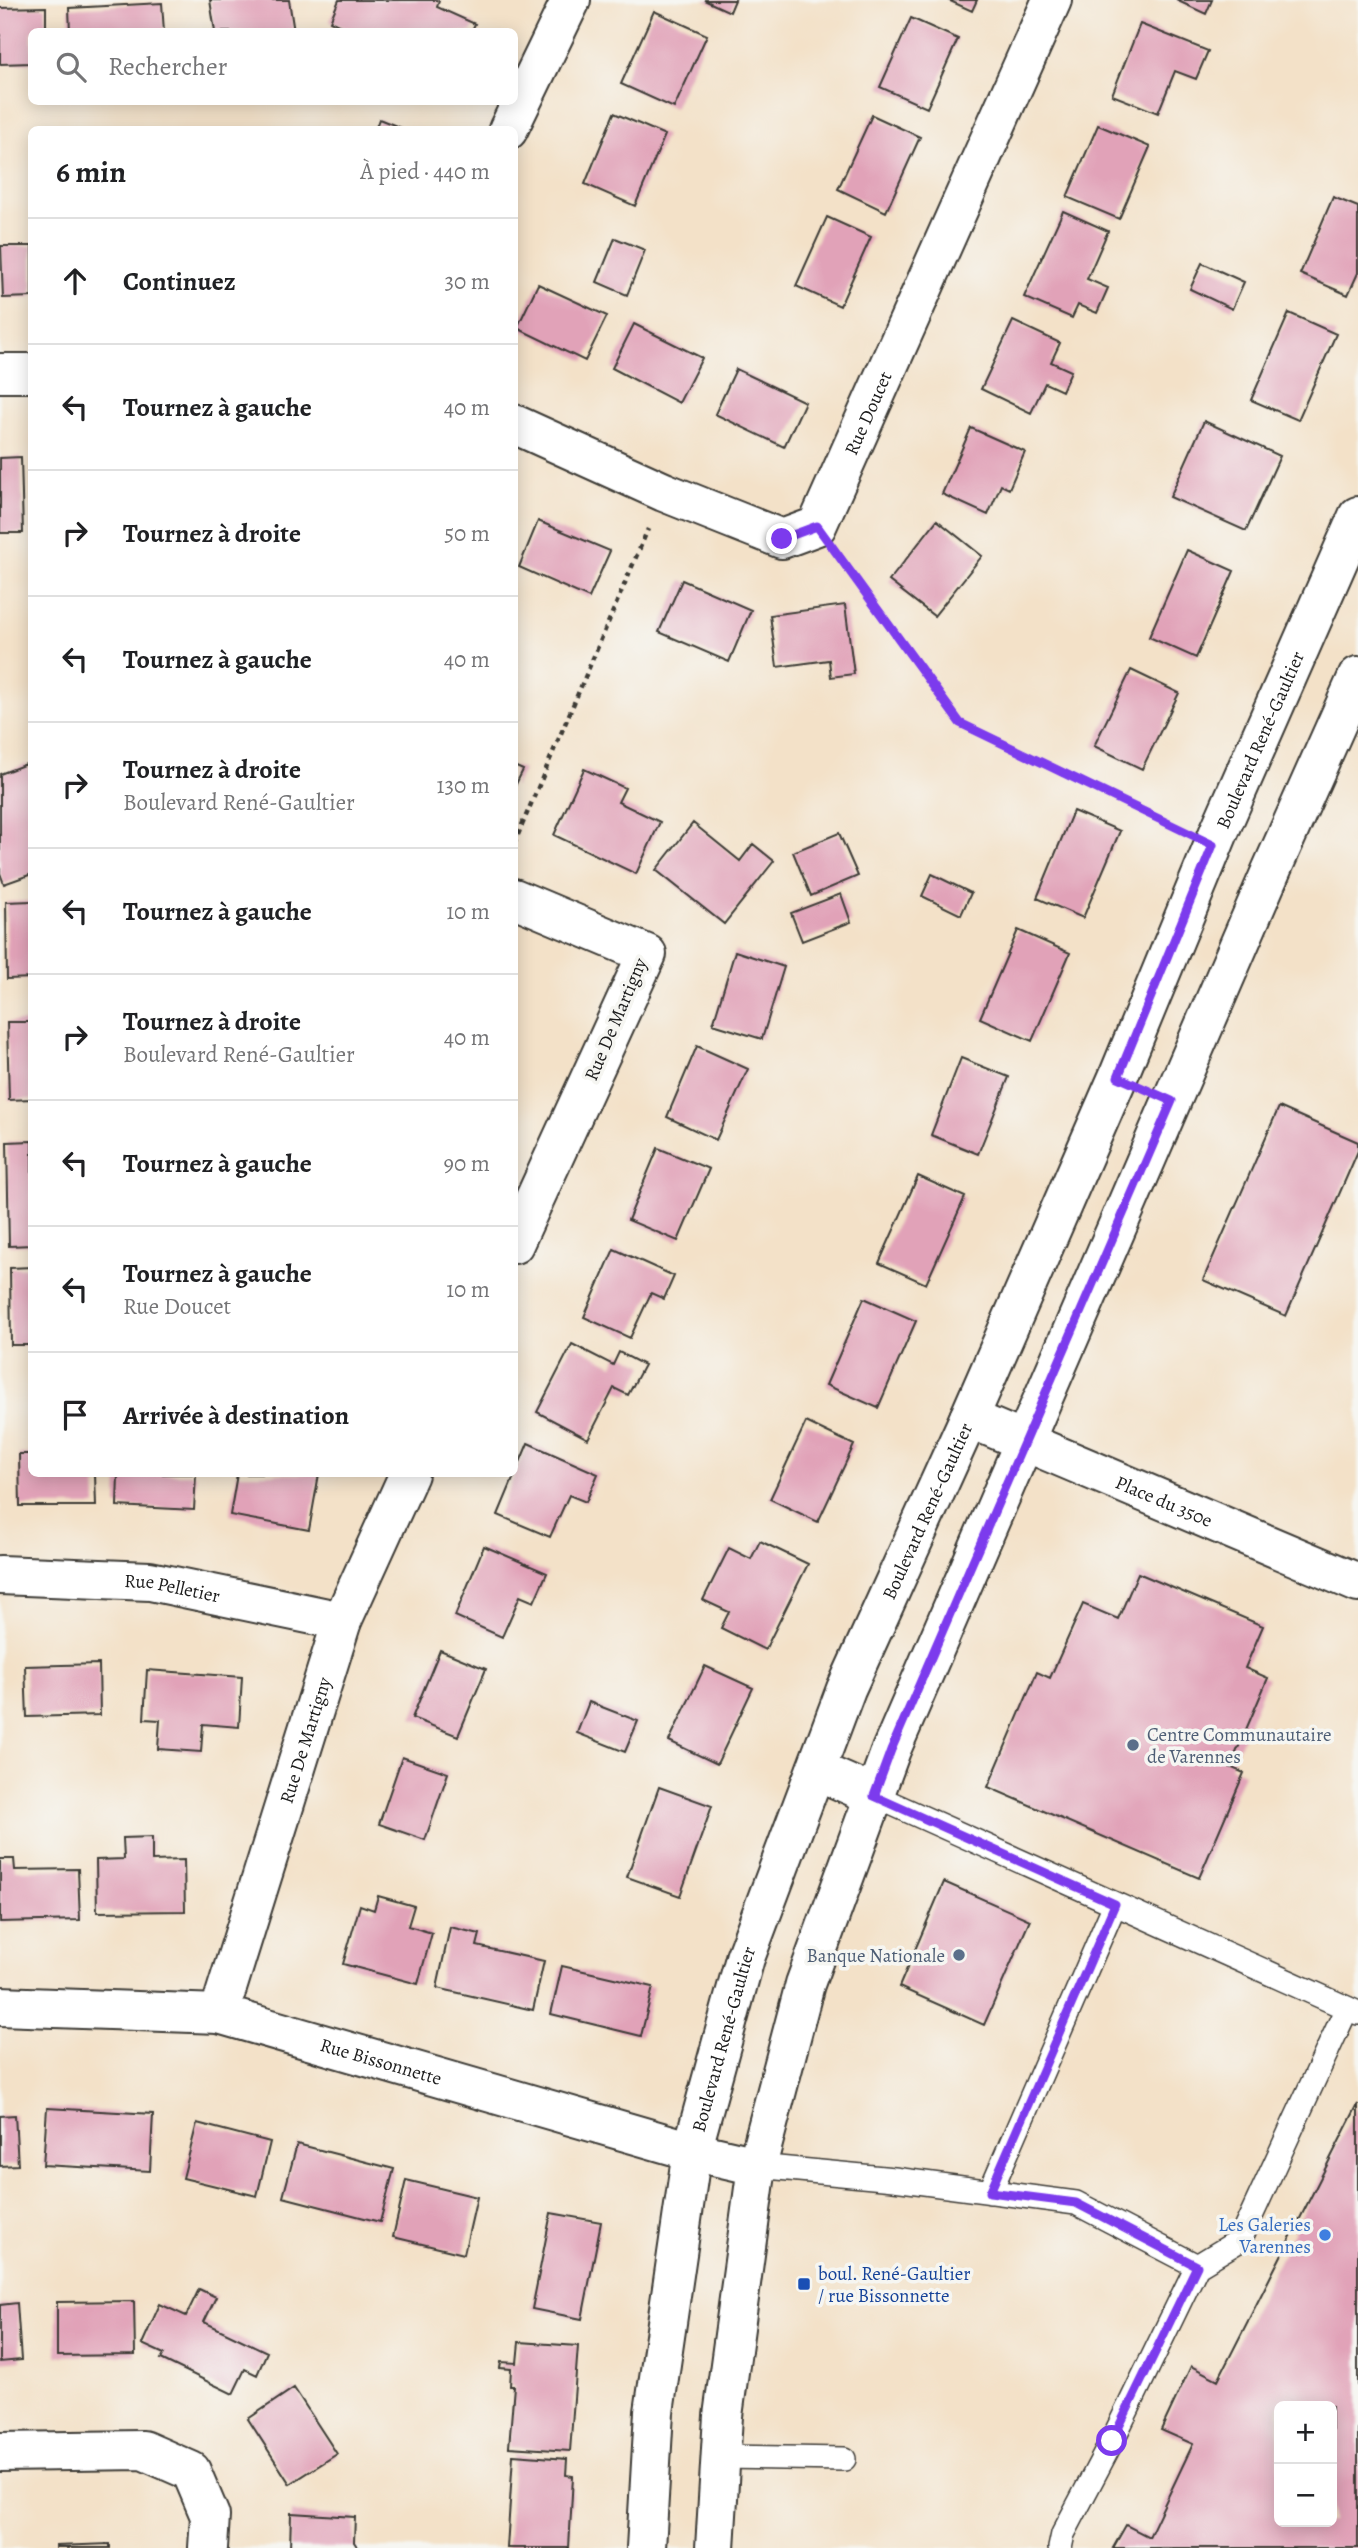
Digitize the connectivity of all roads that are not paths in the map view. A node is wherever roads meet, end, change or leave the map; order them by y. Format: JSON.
{"nodes":[{"id":1,"x":571,"y":0,"type":"edge"},
{"id":2,"x":1052,"y":0,"type":"edge"},
{"id":3,"x":510,"y":126,"type":"edge"},
{"id":4,"x":0,"y":373,"type":"edge"},
{"id":5,"x":28,"y":373,"type":"edge"},
{"id":6,"x":518,"y":426,"type":"edge"},
{"id":7,"x":1358,"y":516,"type":"edge"},
{"id":8,"x":1358,"y":676,"type":"edge"},
{"id":9,"x":518,"y":900,"type":"edge"},
{"id":10,"x":1118,"y":1077,"type":"junction"},
{"id":11,"x":1172,"y":1101,"type":"junction"},
{"id":12,"x":519,"y":1222,"type":"edge"},
{"id":13,"x":969,"y":1418,"type":"junction"},
{"id":14,"x":1025,"y":1442,"type":"junction"},
{"id":15,"x":408,"y":1477,"type":"edge"},
{"id":16,"x":0,"y":1575,"type":"edge"},
{"id":17,"x":1358,"y":1583,"type":"edge"},
{"id":18,"x":342,"y":1621,"type":"junction"},
{"id":19,"x":816,"y":1770,"type":"junction"},
{"id":20,"x":874,"y":1796,"type":"junction"},
{"id":21,"x":1115,"y":1904,"type":"junction"},
{"id":22,"x":0,"y":2006,"type":"edge"},
{"id":23,"x":1352,"y":2011,"type":"edge"},
{"id":24,"x":219,"y":2014,"type":"junction"},
{"id":25,"x":692,"y":2151,"type":"junction"},
{"id":26,"x":757,"y":2166,"type":"junction"},
{"id":27,"x":990,"y":2192,"type":"junction"},
{"id":28,"x":1197,"y":2266,"type":"junction"},
{"id":29,"x":0,"y":2452,"type":"edge"},
{"id":30,"x":721,"y":2457,"type":"junction"},
{"id":31,"x":844,"y":2459,"type":"dead end"},
{"id":32,"x":208,"y":2548,"type":"edge"},
{"id":33,"x":646,"y":2548,"type":"edge"},
{"id":34,"x":715,"y":2548,"type":"edge"},
{"id":35,"x":1060,"y":2548,"type":"edge"}],
"edges":[{"from":1,"to":3,"type":"street"},
{"from":2,"to":6,"type":"street","name":"Rue Doucet"},
{"from":4,"to":5,"type":"street"},
{"from":7,"to":10,"type":"street","name":"Boulevard René-Gaultier"},
{"from":8,"to":11,"type":"street"},
{"from":9,"to":12,"type":"street","name":"Rue De Martigny"},
{"from":10,"to":11,"type":"street"},
{"from":10,"to":13,"type":"street","name":"Boulevard René-Gaultier"},
{"from":11,"to":14,"type":"street"},
{"from":13,"to":14,"type":"street","name":"Place du 350e"},
{"from":13,"to":19,"type":"street","name":"Boulevard René-Gaultier"},
{"from":14,"to":17,"type":"street","name":"Place du 350e"},
{"from":14,"to":20,"type":"street"},
{"from":15,"to":18,"type":"street","name":"Rue De Martigny"},
{"from":16,"to":18,"type":"street","name":"Rue Pelletier"},
{"from":18,"to":24,"type":"street","name":"Rue De Martigny"},
{"from":19,"to":20,"type":"street"},
{"from":19,"to":25,"type":"street","name":"Boulevard René-Gaultier"},
{"from":20,"to":21,"type":"lane"},
{"from":20,"to":26,"type":"street"},
{"from":21,"to":23,"type":"lane"},
{"from":21,"to":27,"type":"lane"},
{"from":22,"to":24,"type":"street","name":"Rue Bissonnette"},
{"from":23,"to":28,"type":"lane"},
{"from":24,"to":25,"type":"street","name":"Rue Bissonnette"},
{"from":25,"to":26,"type":"street","name":"Rue Bissonnette"},
{"from":25,"to":33,"type":"street","name":"Boulevard René-Gaultier"},
{"from":26,"to":27,"type":"lane"},
{"from":26,"to":30,"type":"street"},
{"from":27,"to":28,"type":"lane"},
{"from":28,"to":35,"type":"lane"},
{"from":29,"to":32,"type":"street"},
{"from":30,"to":31,"type":"lane"},
{"from":30,"to":34,"type":"street"}]}
